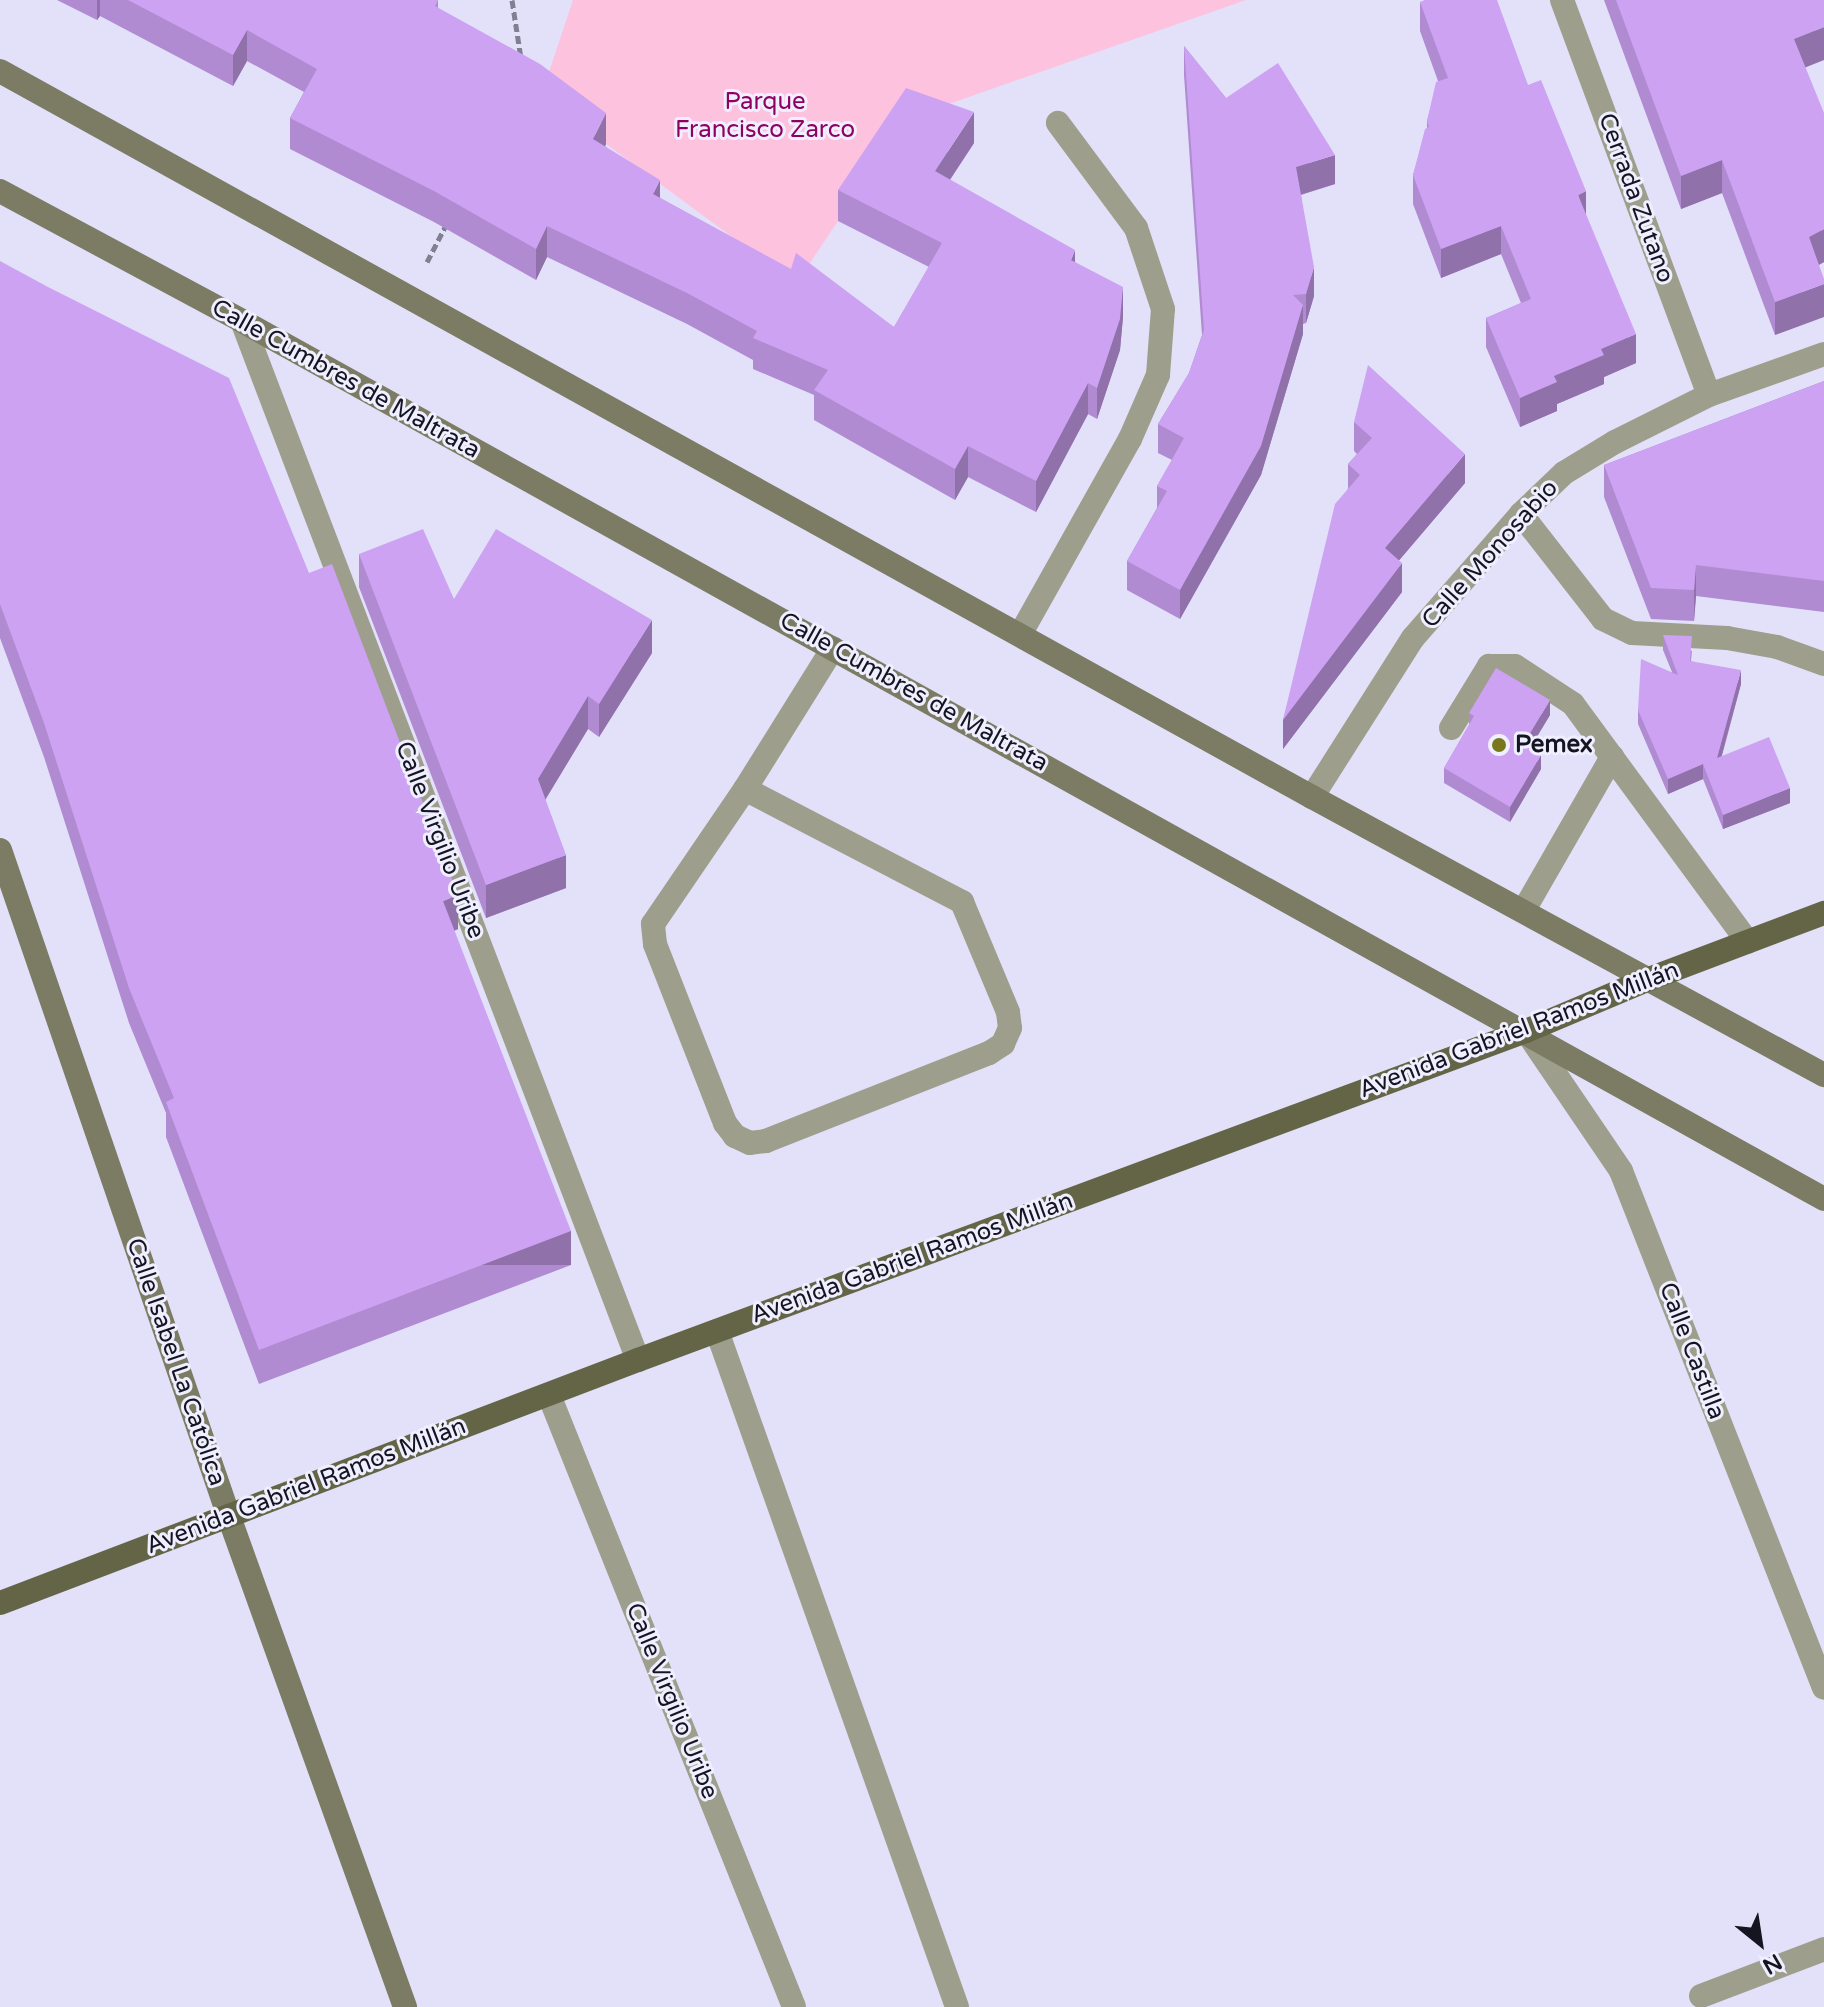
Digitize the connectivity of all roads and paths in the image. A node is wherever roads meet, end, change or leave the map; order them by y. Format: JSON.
{"nodes":[{"id":1,"x":512,"y":0,"type":"edge"},
{"id":2,"x":1562,"y":0,"type":"edge"},
{"id":3,"x":522,"y":62,"type":"edge"},
{"id":4,"x":0,"y":71,"type":"edge"},
{"id":5,"x":1058,"y":123,"type":"dead end"},
{"id":6,"x":0,"y":191,"type":"edge"},
{"id":7,"x":452,"y":213,"type":"edge"},
{"id":8,"x":409,"y":295,"type":"junction"},
{"id":9,"x":242,"y":321,"type":"junction"},
{"id":10,"x":1824,"y":354,"type":"edge"},
{"id":11,"x":1709,"y":395,"type":"junction"},
{"id":12,"x":1521,"y":514,"type":"junction"},
{"id":13,"x":1021,"y":633,"type":"junction"},
{"id":14,"x":833,"y":648,"type":"junction"},
{"id":15,"x":1824,"y":664,"type":"edge"},
{"id":16,"x":1451,"y":728,"type":"dead end"},
{"id":17,"x":1612,"y":757,"type":"junction"},
{"id":18,"x":745,"y":789,"type":"junction"},
{"id":19,"x":1312,"y":797,"type":"junction"},
{"id":20,"x":0,"y":850,"type":"edge"},
{"id":21,"x":1524,"y":910,"type":"junction"},
{"id":22,"x":1824,"y":913,"type":"edge"},
{"id":23,"x":1748,"y":942,"type":"junction"},
{"id":24,"x":1649,"y":979,"type":"junction"},
{"id":25,"x":1526,"y":1031,"type":"junction"},
{"id":26,"x":1824,"y":1075,"type":"edge"},
{"id":27,"x":1824,"y":1199,"type":"edge"},
{"id":28,"x":717,"y":1331,"type":"junction"},
{"id":29,"x":638,"y":1360,"type":"junction"},
{"id":30,"x":549,"y":1395,"type":"junction"},
{"id":31,"x":228,"y":1514,"type":"junction"},
{"id":32,"x":0,"y":1603,"type":"edge"},
{"id":33,"x":1824,"y":1688,"type":"edge"},
{"id":34,"x":1824,"y":1949,"type":"edge"},
{"id":35,"x":1701,"y":1996,"type":"dead end"},
{"id":36,"x":405,"y":2007,"type":"edge"},
{"id":37,"x":794,"y":2007,"type":"edge"},
{"id":38,"x":957,"y":2007,"type":"edge"}],
"edges":[{"from":1,"to":3,"type":"path"},
{"from":2,"to":11,"type":"street","name":"Cerrada Zutano"},
{"from":4,"to":8,"type":"main road"},
{"from":5,"to":13,"type":"street"},
{"from":6,"to":9,"type":"main road","name":"Calle Cumbres de Maltrata"},
{"from":7,"to":8,"type":"path"},
{"from":8,"to":13,"type":"main road"},
{"from":9,"to":14,"type":"main road","name":"Calle Cumbres de Maltrata"},
{"from":9,"to":29,"type":"street","name":"Calle Virgilio Uribe"},
{"from":10,"to":11,"type":"street","name":"Calle Monosabio"},
{"from":11,"to":12,"type":"street","name":"Calle Monosabio"},
{"from":12,"to":15,"type":"street"},
{"from":12,"to":19,"type":"street","name":"Calle Monosabio"},
{"from":13,"to":19,"type":"main road"},
{"from":14,"to":18,"type":"street"},
{"from":14,"to":25,"type":"main road","name":"Calle Cumbres de Maltrata"},
{"from":16,"to":17,"type":"street"},
{"from":17,"to":21,"type":"street"},
{"from":17,"to":23,"type":"street"},
{"from":18,"to":18,"type":"street"},
{"from":19,"to":21,"type":"main road"},
{"from":20,"to":31,"type":"main road","name":"Calle Isabel La Católica"},
{"from":21,"to":24,"type":"main road"},
{"from":22,"to":23,"type":"main road","name":"Avenida Gabriel Ramos Millán"},
{"from":23,"to":24,"type":"main road","name":"Avenida Gabriel Ramos Millán"},
{"from":24,"to":25,"type":"main road","name":"Avenida Gabriel Ramos Millán"},
{"from":24,"to":26,"type":"main road"},
{"from":25,"to":27,"type":"main road","name":"Calle Cumbres de Maltrata"},
{"from":25,"to":28,"type":"main road","name":"Avenida Gabriel Ramos Millán"},
{"from":25,"to":33,"type":"street","name":"Calle Castilla"},
{"from":28,"to":29,"type":"main road","name":"Avenida Gabriel Ramos Millán"},
{"from":28,"to":38,"type":"street"},
{"from":29,"to":30,"type":"main road","name":"Avenida Gabriel Ramos Millán"},
{"from":30,"to":31,"type":"main road","name":"Avenida Gabriel Ramos Millán"},
{"from":30,"to":37,"type":"street","name":"Calle Virgilio Uribe"},
{"from":31,"to":32,"type":"main road","name":"Avenida Gabriel Ramos Millán"},
{"from":31,"to":36,"type":"main road","name":"Calle Isabel La Católica"},
{"from":34,"to":35,"type":"street"}]}
